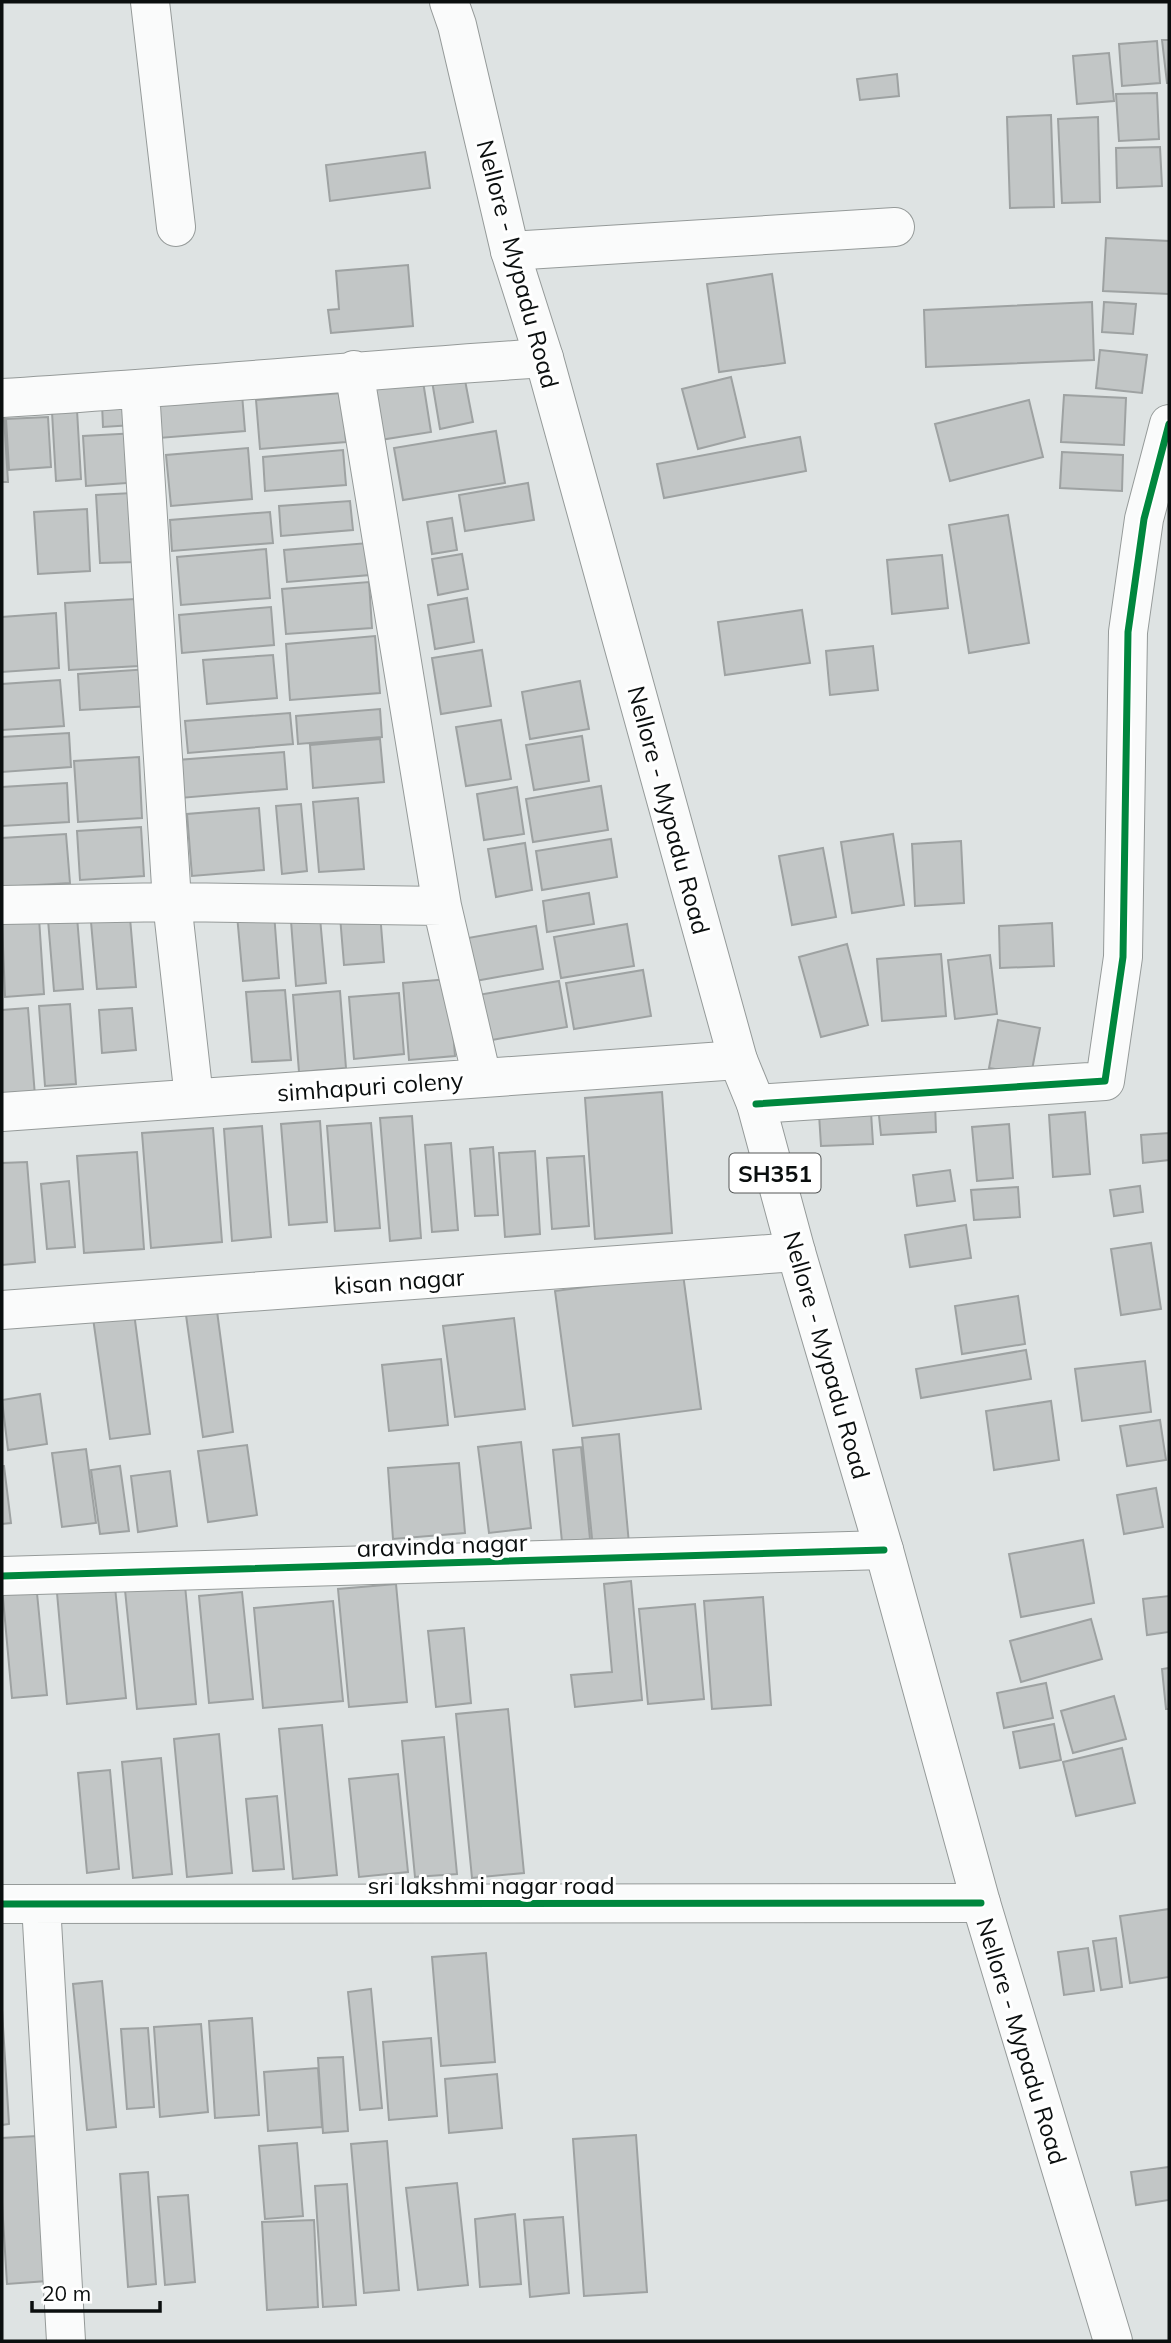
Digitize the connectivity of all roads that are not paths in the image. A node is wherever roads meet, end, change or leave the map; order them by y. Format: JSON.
{"nodes":[{"id":1,"x":150,"y":2,"type":"edge"},
{"id":2,"x":449,"y":2,"type":"edge"},
{"id":3,"x":176,"y":227,"type":"dead end"},
{"id":4,"x":895,"y":227,"type":"dead end"},
{"id":5,"x":510,"y":251,"type":"junction"},
{"id":6,"x":544,"y":358,"type":"junction"},
{"id":7,"x":354,"y":370,"type":"junction"},
{"id":8,"x":140,"y":390,"type":"junction"},
{"id":9,"x":2,"y":398,"type":"edge"},
{"id":10,"x":1169,"y":424,"type":"edge"},
{"id":11,"x":172,"y":902,"type":"junction"},
{"id":12,"x":2,"y":905,"type":"edge"},
{"id":13,"x":442,"y":906,"type":"junction"},
{"id":14,"x":738,"y":1059,"type":"junction"},
{"id":15,"x":482,"y":1078,"type":"junction"},
{"id":16,"x":194,"y":1098,"type":"junction"},
{"id":17,"x":756,"y":1104,"type":"junction"},
{"id":18,"x":2,"y":1112,"type":"edge"},
{"id":19,"x":796,"y":1252,"type":"junction"},
{"id":20,"x":2,"y":1310,"type":"edge"},
{"id":21,"x":884,"y":1550,"type":"junction"},
{"id":22,"x":2,"y":1576,"type":"edge"},
{"id":23,"x":981,"y":1903,"type":"junction"},
{"id":24,"x":41,"y":1904,"type":"junction"},
{"id":25,"x":2,"y":1905,"type":"edge"},
{"id":26,"x":65,"y":2341,"type":"edge"},
{"id":27,"x":1113,"y":2341,"type":"edge"}],
"edges":[{"from":1,"to":3,"type":"street"},
{"from":2,"to":5,"type":"street","name":"Nellore - Mypadu Road","number":"SH351"},
{"from":4,"to":5,"type":"street"},
{"from":5,"to":6,"type":"street","name":"Nellore - Mypadu Road","number":"SH351"},
{"from":6,"to":7,"type":"street"},
{"from":6,"to":14,"type":"street","name":"Nellore - Mypadu Road","number":"SH351"},
{"from":7,"to":8,"type":"street"},
{"from":7,"to":13,"type":"street"},
{"from":8,"to":9,"type":"street"},
{"from":8,"to":11,"type":"street"},
{"from":10,"to":17,"type":"street"},
{"from":11,"to":12,"type":"street"},
{"from":11,"to":13,"type":"street"},
{"from":11,"to":16,"type":"street"},
{"from":13,"to":15,"type":"street"},
{"from":14,"to":15,"type":"street","name":"simhapuri coleny"},
{"from":14,"to":17,"type":"street","name":"Nellore - Mypadu Road","number":"SH351"},
{"from":15,"to":16,"type":"street","name":"simhapuri coleny"},
{"from":16,"to":18,"type":"street","name":"simhapuri coleny"},
{"from":17,"to":19,"type":"street","name":"Nellore - Mypadu Road","number":"SH351"},
{"from":19,"to":20,"type":"street","name":"kisan nagar"},
{"from":19,"to":21,"type":"street","name":"Nellore - Mypadu Road","number":"SH351"},
{"from":21,"to":22,"type":"street","name":"aravinda nagar"},
{"from":21,"to":23,"type":"street","name":"Nellore - Mypadu Road","number":"SH351"},
{"from":23,"to":24,"type":"street","name":"sri lakshmi nagar road"},
{"from":23,"to":27,"type":"street","name":"Nellore - Mypadu Road","number":"SH351"},
{"from":24,"to":25,"type":"street","name":"sri lakshmi nagar road"},
{"from":24,"to":26,"type":"street"}]}
